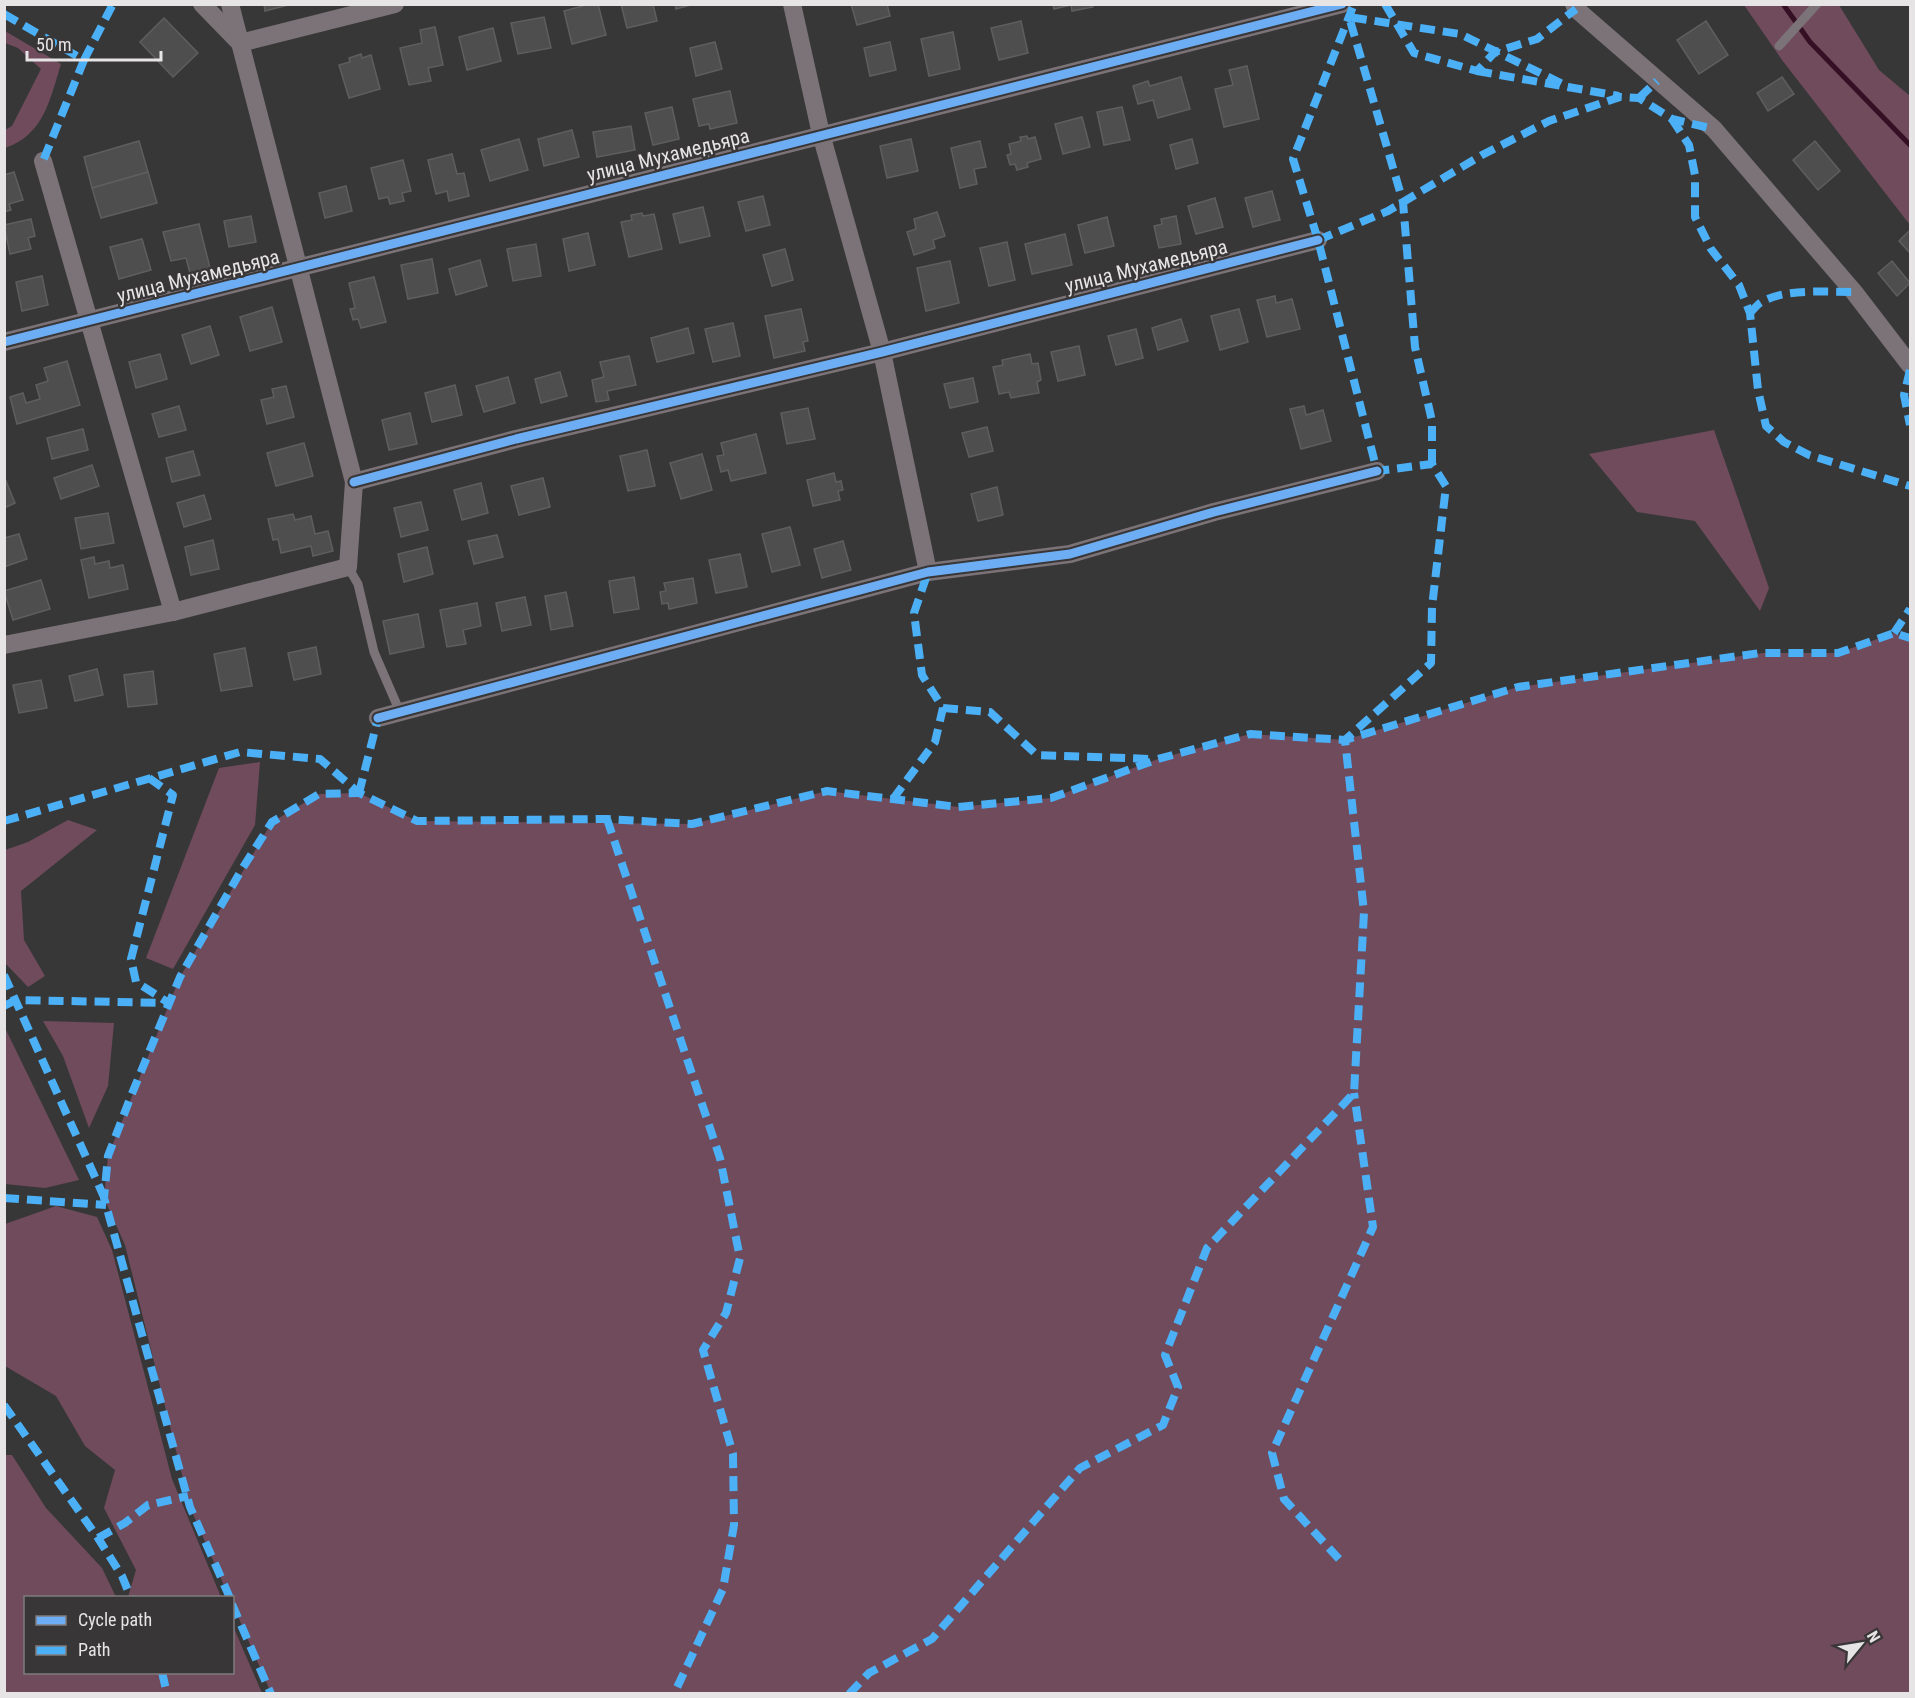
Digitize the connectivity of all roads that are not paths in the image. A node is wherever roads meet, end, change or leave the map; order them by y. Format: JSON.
{"nodes":[{"id":1,"x":202,"y":4,"type":"edge"},
{"id":2,"x":230,"y":4,"type":"edge"},
{"id":3,"x":395,"y":4,"type":"edge"},
{"id":4,"x":792,"y":4,"type":"edge"},
{"id":5,"x":1342,"y":4,"type":"edge"},
{"id":6,"x":1574,"y":4,"type":"edge"},
{"id":7,"x":1817,"y":4,"type":"edge"},
{"id":8,"x":240,"y":43,"type":"junction"},
{"id":9,"x":1779,"y":46,"type":"dead end"},
{"id":10,"x":821,"y":135,"type":"junction"},
{"id":11,"x":43,"y":161,"type":"dead end"},
{"id":12,"x":1318,"y":240,"type":"dead end"},
{"id":13,"x":299,"y":269,"type":"junction"},
{"id":14,"x":88,"y":322,"type":"junction"},
{"id":15,"x":4,"y":342,"type":"edge"},
{"id":16,"x":882,"y":352,"type":"junction"},
{"id":17,"x":1911,"y":365,"type":"edge"},
{"id":18,"x":1377,"y":471,"type":"dead end"},
{"id":19,"x":354,"y":482,"type":"junction"},
{"id":20,"x":348,"y":567,"type":"junction"},
{"id":21,"x":928,"y":572,"type":"junction"},
{"id":22,"x":173,"y":612,"type":"junction"},
{"id":23,"x":4,"y":645,"type":"edge"},
{"id":24,"x":400,"y":712,"type":"junction"},
{"id":25,"x":378,"y":718,"type":"dead end"}],
"edges":[{"from":1,"to":8,"type":"street"},
{"from":2,"to":8,"type":"street"},
{"from":3,"to":8,"type":"street"},
{"from":4,"to":10,"type":"street"},
{"from":5,"to":10,"type":"street","name":"улица Мухамедьяра"},
{"from":6,"to":17,"type":"street"},
{"from":7,"to":9,"type":"lane"},
{"from":8,"to":13,"type":"street"},
{"from":10,"to":13,"type":"street","name":"улица Мухамедьяра"},
{"from":10,"to":16,"type":"street"},
{"from":11,"to":14,"type":"street"},
{"from":12,"to":16,"type":"street","name":"улица Мухамедьяра"},
{"from":13,"to":14,"type":"street","name":"улица Мухамедьяра"},
{"from":13,"to":19,"type":"street"},
{"from":14,"to":15,"type":"street","name":"улица Мухамедьяра"},
{"from":14,"to":22,"type":"street"},
{"from":16,"to":19,"type":"street","name":"улица Мухамедьяра"},
{"from":16,"to":21,"type":"street"},
{"from":18,"to":21,"type":"street"},
{"from":19,"to":20,"type":"street"},
{"from":20,"to":22,"type":"street"},
{"from":20,"to":24,"type":"lane"},
{"from":21,"to":24,"type":"street"},
{"from":22,"to":23,"type":"street"},
{"from":24,"to":25,"type":"street"}]}
